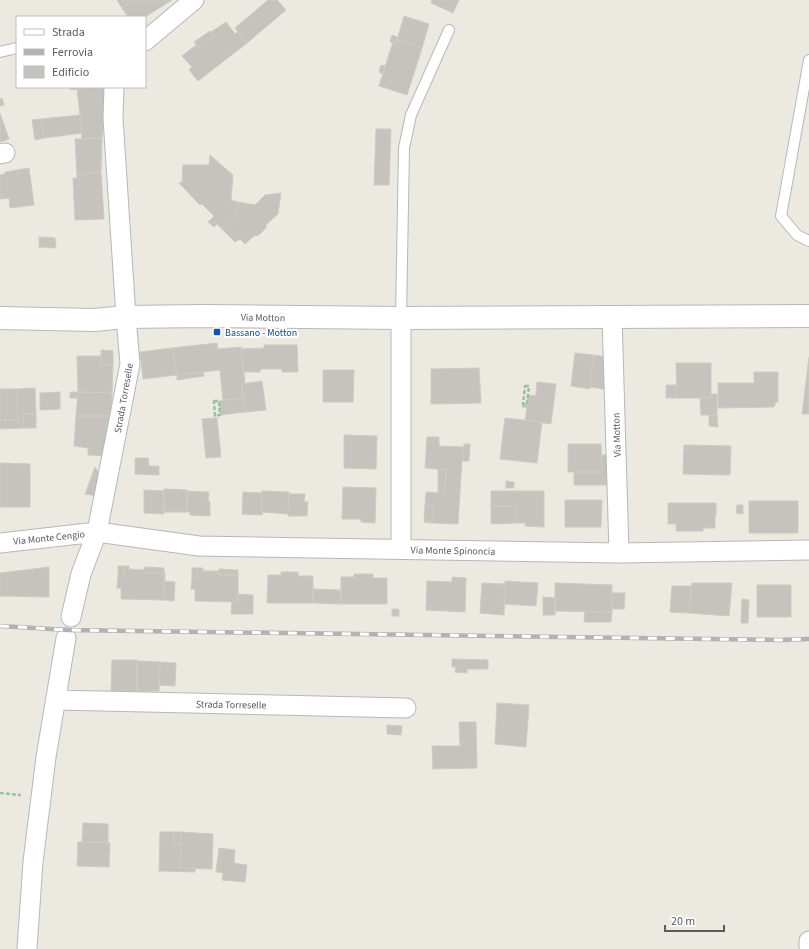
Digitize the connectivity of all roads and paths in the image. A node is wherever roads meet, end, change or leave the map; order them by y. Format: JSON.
{"nodes":[{"id":1,"x":194,"y":0,"type":"edge"},
{"id":2,"x":449,"y":30,"type":"dead end"},
{"id":3,"x":146,"y":40,"type":"edge"},
{"id":4,"x":16,"y":48,"type":"edge"},
{"id":5,"x":0,"y":52,"type":"edge"},
{"id":6,"x":809,"y":60,"type":"edge"},
{"id":7,"x":114,"y":88,"type":"edge"},
{"id":8,"x":809,"y":241,"type":"edge"},
{"id":9,"x":612,"y":316,"type":"junction"},
{"id":10,"x":809,"y":316,"type":"edge"},
{"id":11,"x":126,"y":317,"type":"junction"},
{"id":12,"x":0,"y":318,"type":"edge"},
{"id":13,"x":401,"y":318,"type":"junction"},
{"id":14,"x":522,"y":404,"type":"joint"},
{"id":15,"x":220,"y":415,"type":"joint"},
{"id":16,"x":97,"y":532,"type":"junction"},
{"id":17,"x":0,"y":543,"type":"edge"},
{"id":18,"x":401,"y":550,"type":"junction"},
{"id":19,"x":809,"y":550,"type":"edge"},
{"id":20,"x":619,"y":553,"type":"junction"},
{"id":21,"x":71,"y":618,"type":"dead end"},
{"id":22,"x":66,"y":638,"type":"dead end"},
{"id":23,"x":56,"y":700,"type":"junction"},
{"id":24,"x":406,"y":708,"type":"dead end"},
{"id":25,"x":809,"y":941,"type":"edge"},
{"id":26,"x":809,"y":946,"type":"edge"},
{"id":27,"x":27,"y":949,"type":"edge"}],
"edges":[{"from":1,"to":3,"type":"street"},
{"from":2,"to":13,"type":"lane"},
{"from":4,"to":5,"type":"lane"},
{"from":6,"to":8,"type":"lane"},
{"from":7,"to":11,"type":"street"},
{"from":9,"to":10,"type":"main road","name":"Via Motton"},
{"from":9,"to":13,"type":"main road","name":"Via Motton"},
{"from":9,"to":20,"type":"street","name":"Via Motton"},
{"from":11,"to":12,"type":"main road","name":"Via Motton"},
{"from":11,"to":13,"type":"main road","name":"Via Motton"},
{"from":11,"to":16,"type":"street","name":"Strada Torreselle"},
{"from":13,"to":18,"type":"street"},
{"from":14,"to":14,"type":"path"},
{"from":15,"to":15,"type":"path"},
{"from":16,"to":17,"type":"street","name":"Via Monte Cengio"},
{"from":16,"to":18,"type":"street","name":"Via Monte Spinoncia"},
{"from":16,"to":21,"type":"street","name":"Strada Torreselle"},
{"from":18,"to":20,"type":"street","name":"Via Monte Spinoncia"},
{"from":19,"to":20,"type":"street","name":"Via Monte Spinoncia"},
{"from":22,"to":23,"type":"street"},
{"from":23,"to":24,"type":"street","name":"Strada Torreselle"},
{"from":23,"to":27,"type":"street"},
{"from":25,"to":26,"type":"street"}]}
